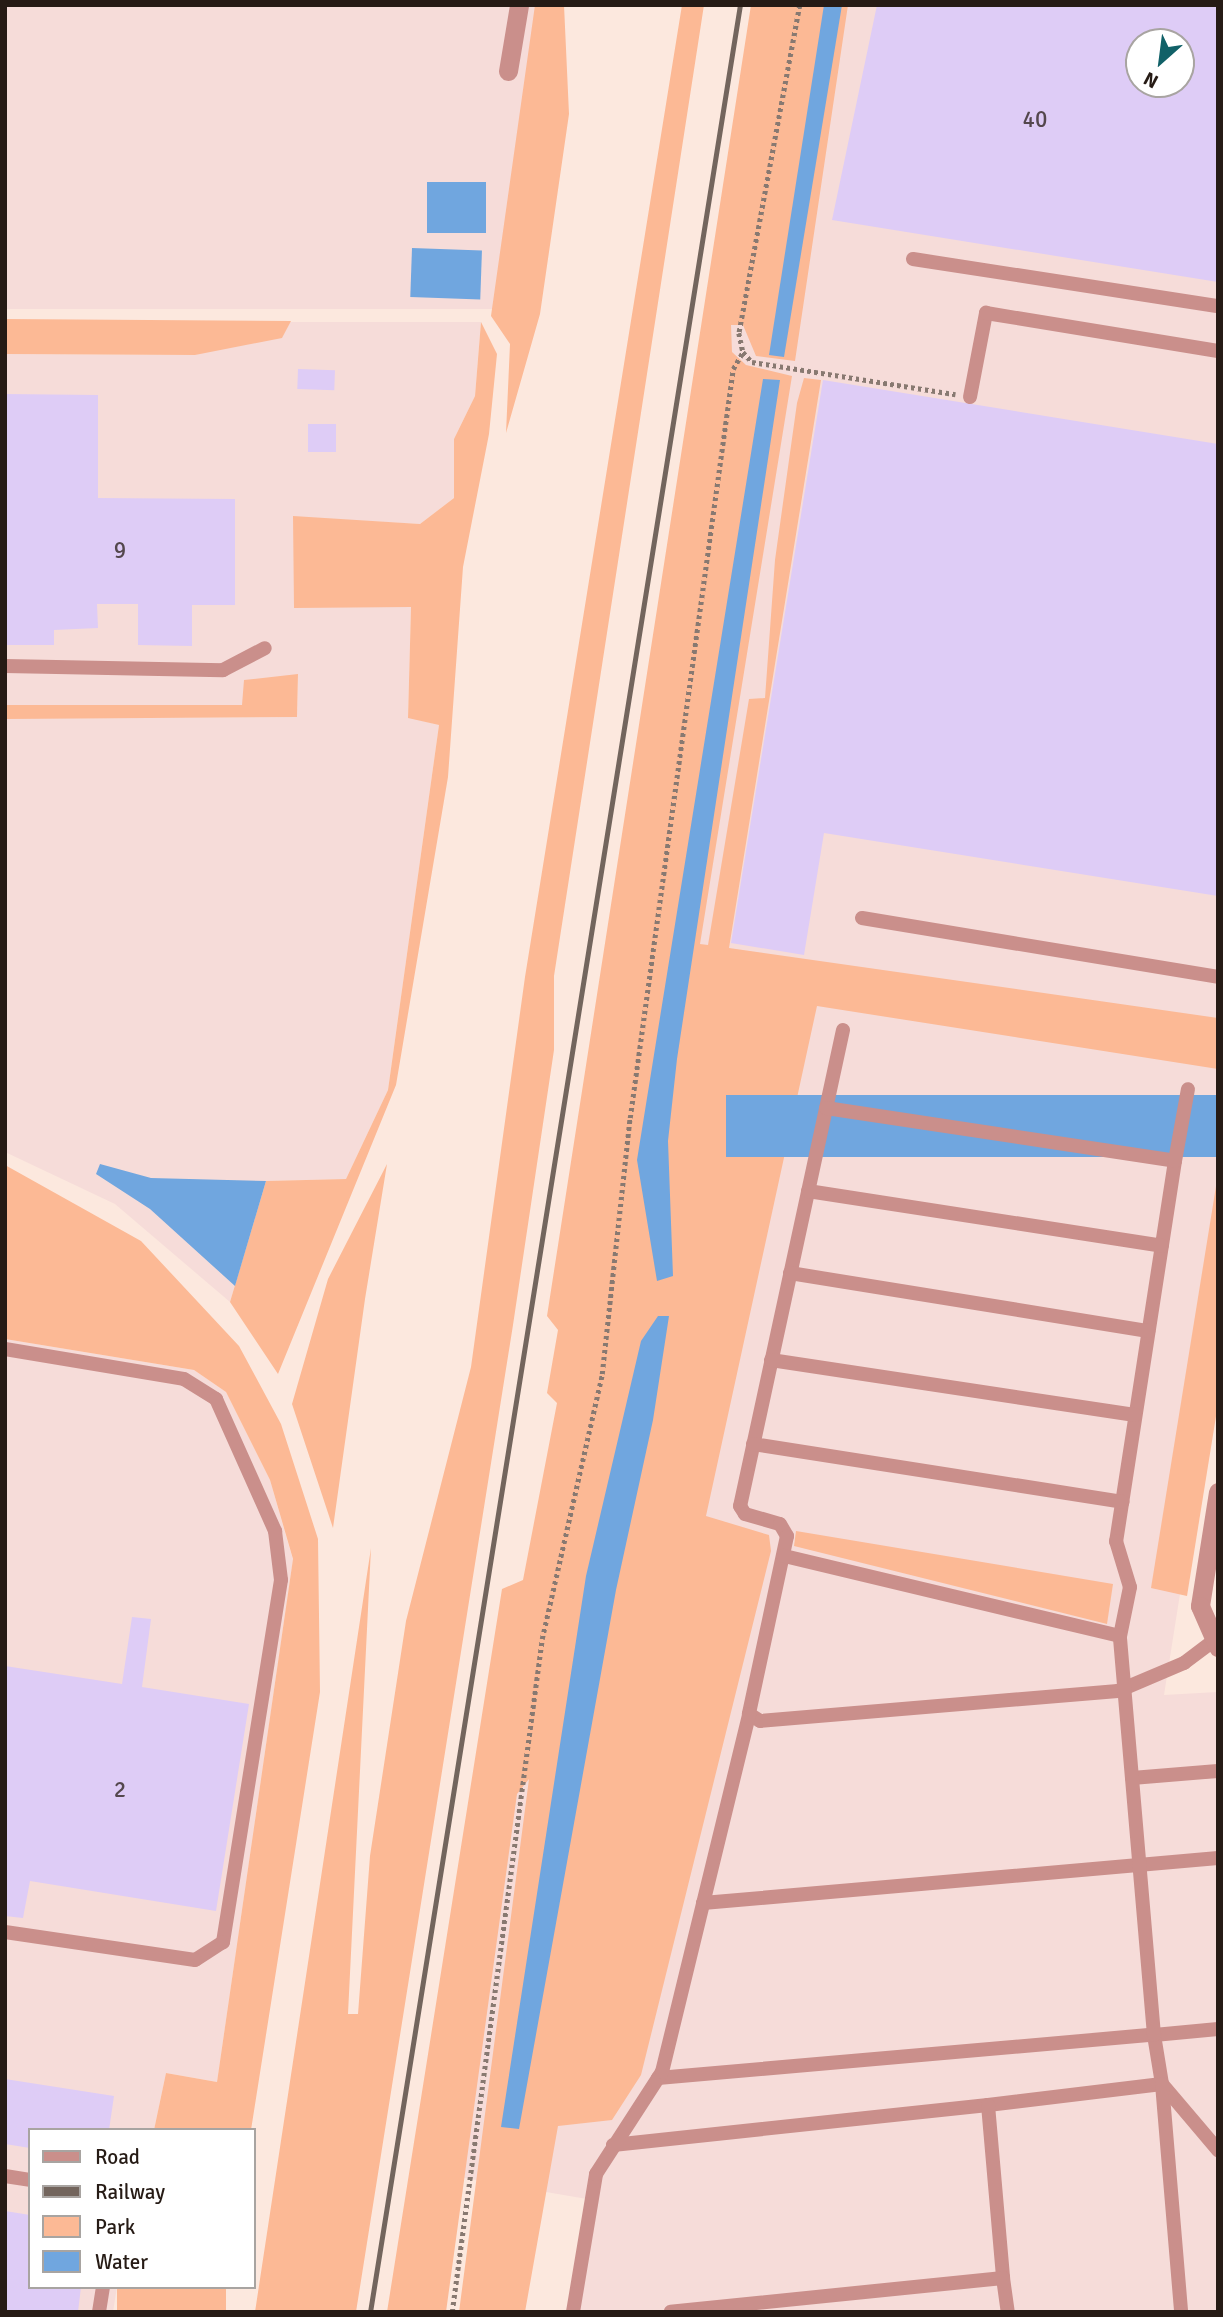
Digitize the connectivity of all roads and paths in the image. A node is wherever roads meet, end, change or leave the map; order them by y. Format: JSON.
{"nodes":[{"id":1,"x":519,"y":5,"type":"edge"},
{"id":2,"x":800,"y":5,"type":"edge"},
{"id":3,"x":508,"y":71,"type":"dead end"},
{"id":4,"x":913,"y":259,"type":"dead end"},
{"id":5,"x":1218,"y":306,"type":"edge"},
{"id":6,"x":1218,"y":351,"type":"edge"},
{"id":7,"x":743,"y":352,"type":"junction"},
{"id":8,"x":970,"y":397,"type":"joint"},
{"id":9,"x":265,"y":648,"type":"dead end"},
{"id":10,"x":5,"y":666,"type":"edge"},
{"id":11,"x":862,"y":918,"type":"dead end"},
{"id":12,"x":1218,"y":977,"type":"edge"},
{"id":13,"x":843,"y":1030,"type":"dead end"},
{"id":14,"x":1188,"y":1089,"type":"dead end"},
{"id":15,"x":826,"y":1108,"type":"junction"},
{"id":16,"x":1175,"y":1161,"type":"junction"},
{"id":17,"x":808,"y":1191,"type":"junction"},
{"id":18,"x":1162,"y":1246,"type":"junction"},
{"id":19,"x":790,"y":1273,"type":"junction"},
{"id":20,"x":1148,"y":1331,"type":"junction"},
{"id":21,"x":5,"y":1349,"type":"edge"},
{"id":22,"x":771,"y":1360,"type":"junction"},
{"id":23,"x":1135,"y":1415,"type":"junction"},
{"id":24,"x":753,"y":1444,"type":"junction"},
{"id":25,"x":1218,"y":1492,"type":"edge"},
{"id":26,"x":1122,"y":1502,"type":"junction"},
{"id":27,"x":783,"y":1556,"type":"junction"},
{"id":28,"x":1120,"y":1636,"type":"junction"},
{"id":29,"x":1215,"y":1644,"type":"edge"},
{"id":30,"x":1124,"y":1688,"type":"junction"},
{"id":31,"x":749,"y":1714,"type":"junction"},
{"id":32,"x":1218,"y":1771,"type":"edge"},
{"id":33,"x":1132,"y":1778,"type":"junction"},
{"id":34,"x":1218,"y":1858,"type":"edge"},
{"id":35,"x":1140,"y":1865,"type":"junction"},
{"id":36,"x":703,"y":1903,"type":"junction"},
{"id":37,"x":5,"y":1932,"type":"edge"},
{"id":38,"x":1218,"y":2029,"type":"edge"},
{"id":39,"x":1154,"y":2035,"type":"junction"},
{"id":40,"x":657,"y":2078,"type":"junction"},
{"id":41,"x":1162,"y":2084,"type":"junction"},
{"id":42,"x":988,"y":2105,"type":"junction"},
{"id":43,"x":613,"y":2145,"type":"junction"},
{"id":44,"x":1218,"y":2150,"type":"edge"},
{"id":45,"x":5,"y":2176,"type":"edge"},
{"id":46,"x":28,"y":2180,"type":"edge"},
{"id":47,"x":1003,"y":2278,"type":"junction"},
{"id":48,"x":103,"y":2289,"type":"edge"},
{"id":49,"x":99,"y":2312,"type":"edge"},
{"id":50,"x":452,"y":2312,"type":"edge"},
{"id":51,"x":573,"y":2312,"type":"edge"},
{"id":52,"x":671,"y":2312,"type":"edge"},
{"id":53,"x":1008,"y":2312,"type":"edge"},
{"id":54,"x":1181,"y":2312,"type":"edge"}],
"edges":[{"from":1,"to":3,"type":"street"},
{"from":2,"to":7,"type":"path"},
{"from":4,"to":5,"type":"lane"},
{"from":6,"to":8,"type":"lane"},
{"from":7,"to":8,"type":"path"},
{"from":7,"to":50,"type":"path"},
{"from":9,"to":10,"type":"lane"},
{"from":11,"to":12,"type":"lane"},
{"from":13,"to":15,"type":"lane"},
{"from":14,"to":16,"type":"lane"},
{"from":15,"to":16,"type":"lane"},
{"from":15,"to":17,"type":"lane"},
{"from":16,"to":18,"type":"lane"},
{"from":17,"to":18,"type":"lane"},
{"from":17,"to":19,"type":"lane"},
{"from":18,"to":20,"type":"lane"},
{"from":19,"to":20,"type":"lane"},
{"from":19,"to":22,"type":"lane"},
{"from":20,"to":23,"type":"lane"},
{"from":21,"to":37,"type":"lane"},
{"from":22,"to":23,"type":"lane"},
{"from":22,"to":24,"type":"lane"},
{"from":23,"to":26,"type":"lane"},
{"from":24,"to":26,"type":"lane"},
{"from":24,"to":27,"type":"lane"},
{"from":25,"to":29,"type":"street"},
{"from":26,"to":28,"type":"lane"},
{"from":27,"to":28,"type":"lane"},
{"from":27,"to":31,"type":"lane"},
{"from":28,"to":30,"type":"lane"},
{"from":29,"to":30,"type":"lane"},
{"from":30,"to":31,"type":"lane"},
{"from":30,"to":33,"type":"lane"},
{"from":31,"to":36,"type":"lane"},
{"from":32,"to":33,"type":"lane"},
{"from":33,"to":35,"type":"lane"},
{"from":34,"to":35,"type":"lane"},
{"from":35,"to":36,"type":"lane"},
{"from":35,"to":39,"type":"lane"},
{"from":36,"to":40,"type":"lane"},
{"from":38,"to":39,"type":"lane"},
{"from":39,"to":40,"type":"lane"},
{"from":39,"to":41,"type":"lane"},
{"from":40,"to":43,"type":"lane"},
{"from":41,"to":42,"type":"lane"},
{"from":41,"to":44,"type":"lane"},
{"from":41,"to":54,"type":"lane"},
{"from":42,"to":43,"type":"lane"},
{"from":42,"to":47,"type":"lane"},
{"from":43,"to":51,"type":"lane"},
{"from":45,"to":46,"type":"lane"},
{"from":47,"to":52,"type":"lane"},
{"from":47,"to":53,"type":"lane"},
{"from":48,"to":49,"type":"lane"}]}
